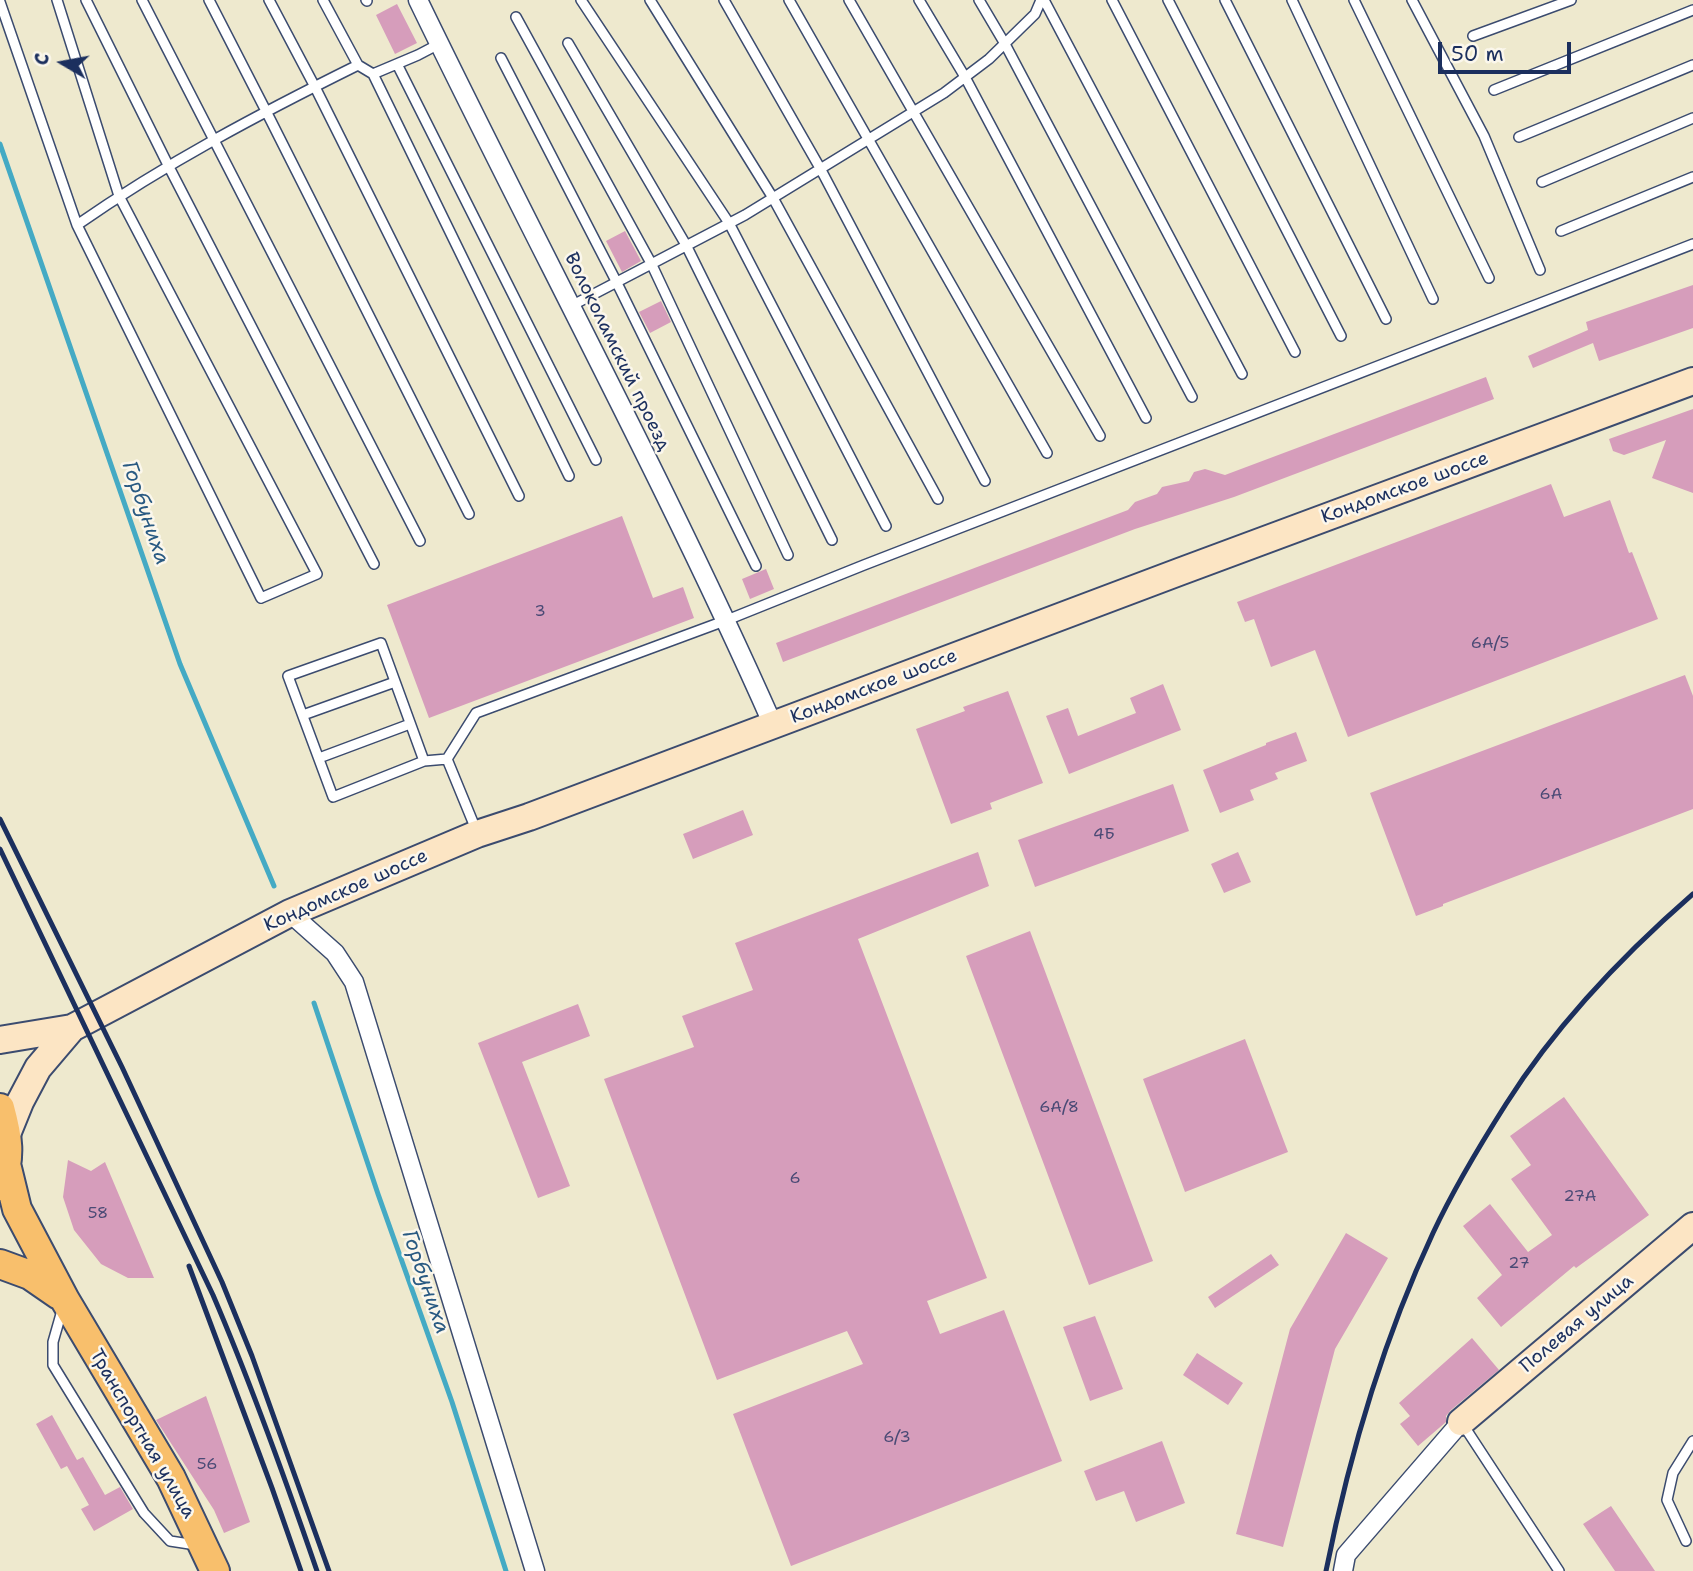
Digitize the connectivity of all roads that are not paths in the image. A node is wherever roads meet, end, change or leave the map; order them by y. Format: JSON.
{"nodes":[{"id":1,"x":57,"y":0,"type":"edge"},
{"id":2,"x":86,"y":0,"type":"edge"},
{"id":3,"x":142,"y":0,"type":"edge"},
{"id":4,"x":209,"y":0,"type":"edge"},
{"id":5,"x":269,"y":0,"type":"edge"},
{"id":6,"x":323,"y":0,"type":"edge"},
{"id":7,"x":418,"y":0,"type":"edge"},
{"id":8,"x":581,"y":0,"type":"edge"},
{"id":9,"x":650,"y":0,"type":"edge"},
{"id":10,"x":724,"y":0,"type":"edge"},
{"id":11,"x":789,"y":0,"type":"edge"},
{"id":12,"x":849,"y":0,"type":"edge"},
{"id":13,"x":919,"y":0,"type":"edge"},
{"id":14,"x":979,"y":0,"type":"edge"},
{"id":15,"x":1042,"y":0,"type":"edge"},
{"id":16,"x":1112,"y":0,"type":"edge"},
{"id":17,"x":1168,"y":0,"type":"edge"},
{"id":18,"x":1225,"y":0,"type":"edge"},
{"id":19,"x":1292,"y":0,"type":"edge"},
{"id":20,"x":1354,"y":0,"type":"edge"},
{"id":21,"x":1412,"y":0,"type":"edge"},
{"id":22,"x":1571,"y":0,"type":"edge"},
{"id":23,"x":0,"y":2,"type":"edge"},
{"id":24,"x":1693,"y":10,"type":"edge"},
{"id":25,"x":516,"y":17,"type":"dead end"},
{"id":26,"x":1473,"y":36,"type":"dead end"},
{"id":27,"x":568,"y":43,"type":"dead end"},
{"id":28,"x":439,"y":44,"type":"junction"},
{"id":29,"x":1005,"y":44,"type":"junction"},
{"id":30,"x":501,"y":58,"type":"dead end"},
{"id":31,"x":397,"y":64,"type":"junction"},
{"id":32,"x":358,"y":65,"type":"junction"},
{"id":33,"x":1693,"y":65,"type":"edge"},
{"id":34,"x":373,"y":74,"type":"junction"},
{"id":35,"x":965,"y":77,"type":"junction"},
{"id":36,"x":314,"y":87,"type":"junction"},
{"id":37,"x":1494,"y":90,"type":"dead end"},
{"id":38,"x":266,"y":111,"type":"junction"},
{"id":39,"x":912,"y":112,"type":"junction"},
{"id":40,"x":1693,"y":118,"type":"edge"},
{"id":41,"x":1519,"y":137,"type":"dead end"},
{"id":42,"x":869,"y":138,"type":"junction"},
{"id":43,"x":213,"y":140,"type":"junction"},
{"id":44,"x":169,"y":167,"type":"junction"},
{"id":45,"x":820,"y":168,"type":"junction"},
{"id":46,"x":1693,"y":177,"type":"edge"},
{"id":47,"x":1542,"y":182,"type":"dead end"},
{"id":48,"x":119,"y":196,"type":"junction"},
{"id":49,"x":773,"y":198,"type":"junction"},
{"id":50,"x":729,"y":223,"type":"junction"},
{"id":51,"x":77,"y":225,"type":"junction"},
{"id":52,"x":1561,"y":231,"type":"dead end"},
{"id":53,"x":1693,"y":244,"type":"edge"},
{"id":54,"x":686,"y":245,"type":"junction"},
{"id":55,"x":651,"y":263,"type":"junction"},
{"id":56,"x":1540,"y":270,"type":"dead end"},
{"id":57,"x":1489,"y":278,"type":"dead end"},
{"id":58,"x":617,"y":281,"type":"junction"},
{"id":59,"x":1433,"y":299,"type":"dead end"},
{"id":60,"x":571,"y":306,"type":"junction"},
{"id":61,"x":1386,"y":319,"type":"dead end"},
{"id":62,"x":1342,"y":336,"type":"dead end"},
{"id":63,"x":1295,"y":352,"type":"dead end"},
{"id":64,"x":1242,"y":374,"type":"dead end"},
{"id":65,"x":1693,"y":382,"type":"edge"},
{"id":66,"x":1192,"y":397,"type":"dead end"},
{"id":67,"x":1146,"y":418,"type":"dead end"},
{"id":68,"x":1100,"y":436,"type":"dead end"},
{"id":69,"x":1047,"y":453,"type":"dead end"},
{"id":70,"x":596,"y":460,"type":"dead end"},
{"id":71,"x":569,"y":476,"type":"dead end"},
{"id":72,"x":985,"y":481,"type":"dead end"},
{"id":73,"x":519,"y":496,"type":"dead end"},
{"id":74,"x":938,"y":499,"type":"dead end"},
{"id":75,"x":469,"y":514,"type":"dead end"},
{"id":76,"x":886,"y":526,"type":"dead end"},
{"id":77,"x":832,"y":540,"type":"dead end"},
{"id":78,"x":420,"y":541,"type":"dead end"},
{"id":79,"x":788,"y":555,"type":"dead end"},
{"id":80,"x":374,"y":564,"type":"dead end"},
{"id":81,"x":756,"y":566,"type":"dead end"},
{"id":82,"x":727,"y":620,"type":"junction"},
{"id":83,"x":395,"y":682,"type":"junction"},
{"id":84,"x":303,"y":715,"type":"junction"},
{"id":85,"x":410,"y":724,"type":"junction"},
{"id":86,"x":773,"y":725,"type":"junction"},
{"id":87,"x":319,"y":758,"type":"junction"},
{"id":88,"x":447,"y":759,"type":"junction"},
{"id":89,"x":424,"y":761,"type":"junction"},
{"id":90,"x":477,"y":834,"type":"junction"},
{"id":91,"x":290,"y":913,"type":"junction"},
{"id":92,"x":72,"y":1028,"type":"junction"},
{"id":93,"x":0,"y":1041,"type":"edge"},
{"id":94,"x":4,"y":1121,"type":"edge"},
{"id":95,"x":3,"y":1178,"type":"edge"},
{"id":96,"x":1693,"y":1226,"type":"edge"},
{"id":97,"x":0,"y":1264,"type":"edge"},
{"id":98,"x":65,"y":1300,"type":"junction"},
{"id":99,"x":1461,"y":1422,"type":"junction"},
{"id":100,"x":1693,"y":1441,"type":"edge"},
{"id":101,"x":1686,"y":1541,"type":"dead end"},
{"id":102,"x":210,"y":1559,"type":"edge"},
{"id":103,"x":535,"y":1571,"type":"edge"},
{"id":104,"x":1343,"y":1571,"type":"edge"},
{"id":105,"x":1559,"y":1571,"type":"edge"}],
"edges":[{"from":1,"to":48,"type":"lane"},
{"from":2,"to":44,"type":"lane"},
{"from":3,"to":43,"type":"lane"},
{"from":4,"to":38,"type":"lane"},
{"from":5,"to":36,"type":"lane"},
{"from":6,"to":32,"type":"lane"},
{"from":7,"to":28,"type":"street","name":"Волоколамский проезд"},
{"from":8,"to":50,"type":"lane"},
{"from":9,"to":49,"type":"lane"},
{"from":10,"to":45,"type":"lane"},
{"from":11,"to":42,"type":"lane"},
{"from":12,"to":39,"type":"lane"},
{"from":13,"to":35,"type":"lane"},
{"from":14,"to":29,"type":"lane"},
{"from":15,"to":29,"type":"lane"},
{"from":15,"to":64,"type":"lane"},
{"from":16,"to":63,"type":"lane"},
{"from":17,"to":62,"type":"lane"},
{"from":18,"to":61,"type":"lane"},
{"from":19,"to":59,"type":"lane"},
{"from":20,"to":57,"type":"lane"},
{"from":21,"to":56,"type":"lane"},
{"from":22,"to":26,"type":"lane"},
{"from":23,"to":51,"type":"lane"},
{"from":24,"to":37,"type":"lane"},
{"from":25,"to":55,"type":"lane"},
{"from":27,"to":54,"type":"lane"},
{"from":28,"to":31,"type":"lane"},
{"from":28,"to":60,"type":"street","name":"Волоколамский проезд"},
{"from":29,"to":35,"type":"lane"},
{"from":29,"to":66,"type":"lane"},
{"from":30,"to":58,"type":"lane"},
{"from":31,"to":34,"type":"lane"},
{"from":31,"to":70,"type":"lane"},
{"from":32,"to":34,"type":"lane"},
{"from":32,"to":36,"type":"lane"},
{"from":33,"to":41,"type":"lane"},
{"from":34,"to":71,"type":"lane"},
{"from":35,"to":39,"type":"lane"},
{"from":35,"to":67,"type":"lane"},
{"from":36,"to":38,"type":"lane"},
{"from":36,"to":73,"type":"lane"},
{"from":38,"to":43,"type":"lane"},
{"from":38,"to":75,"type":"lane"},
{"from":39,"to":42,"type":"lane"},
{"from":39,"to":68,"type":"lane"},
{"from":40,"to":47,"type":"lane"},
{"from":42,"to":45,"type":"lane"},
{"from":42,"to":69,"type":"lane"},
{"from":43,"to":44,"type":"lane"},
{"from":43,"to":78,"type":"lane"},
{"from":44,"to":48,"type":"lane"},
{"from":44,"to":80,"type":"lane"},
{"from":45,"to":49,"type":"lane"},
{"from":45,"to":72,"type":"lane"},
{"from":46,"to":52,"type":"lane"},
{"from":48,"to":51,"type":"lane"},
{"from":48,"to":51,"type":"lane"},
{"from":49,"to":50,"type":"lane"},
{"from":49,"to":74,"type":"lane"},
{"from":50,"to":54,"type":"lane"},
{"from":50,"to":76,"type":"lane"},
{"from":53,"to":82,"type":"lane"},
{"from":54,"to":55,"type":"lane"},
{"from":54,"to":77,"type":"lane"},
{"from":55,"to":58,"type":"lane"},
{"from":55,"to":79,"type":"lane"},
{"from":58,"to":60,"type":"lane"},
{"from":58,"to":81,"type":"lane"},
{"from":60,"to":82,"type":"street","name":"Волоколамский проезд"},
{"from":65,"to":86,"type":"street","name":"Кондомское шоссе"},
{"from":82,"to":86,"type":"street","name":"Волоколамский проезд"},
{"from":82,"to":88,"type":"lane"},
{"from":83,"to":84,"type":"lane"},
{"from":83,"to":84,"type":"lane"},
{"from":83,"to":85,"type":"lane"},
{"from":84,"to":87,"type":"lane"},
{"from":85,"to":87,"type":"lane"},
{"from":85,"to":89,"type":"lane"},
{"from":86,"to":90,"type":"street","name":"Кондомское шоссе"},
{"from":87,"to":89,"type":"lane"},
{"from":88,"to":89,"type":"lane"},
{"from":88,"to":90,"type":"lane"},
{"from":90,"to":91,"type":"street","name":"Кондомское шоссе"},
{"from":91,"to":92,"type":"street","name":"Кондомское шоссе"},
{"from":91,"to":103,"type":"street"},
{"from":92,"to":93,"type":"street","name":"Кондомское шоссе"},
{"from":92,"to":94,"type":"street","name":"Кондомское шоссе"},
{"from":94,"to":95,"type":"main road","name":"Транспортная улица"},
{"from":95,"to":98,"type":"main road","name":"Транспортная улица"},
{"from":96,"to":99,"type":"street","name":"Полевая улица"},
{"from":97,"to":98,"type":"main road","name":"Транспортная улица"},
{"from":98,"to":102,"type":"main road","name":"Транспортная улица"},
{"from":98,"to":102,"type":"lane"},
{"from":99,"to":104,"type":"street"},
{"from":99,"to":105,"type":"lane"},
{"from":100,"to":101,"type":"lane"}]}
